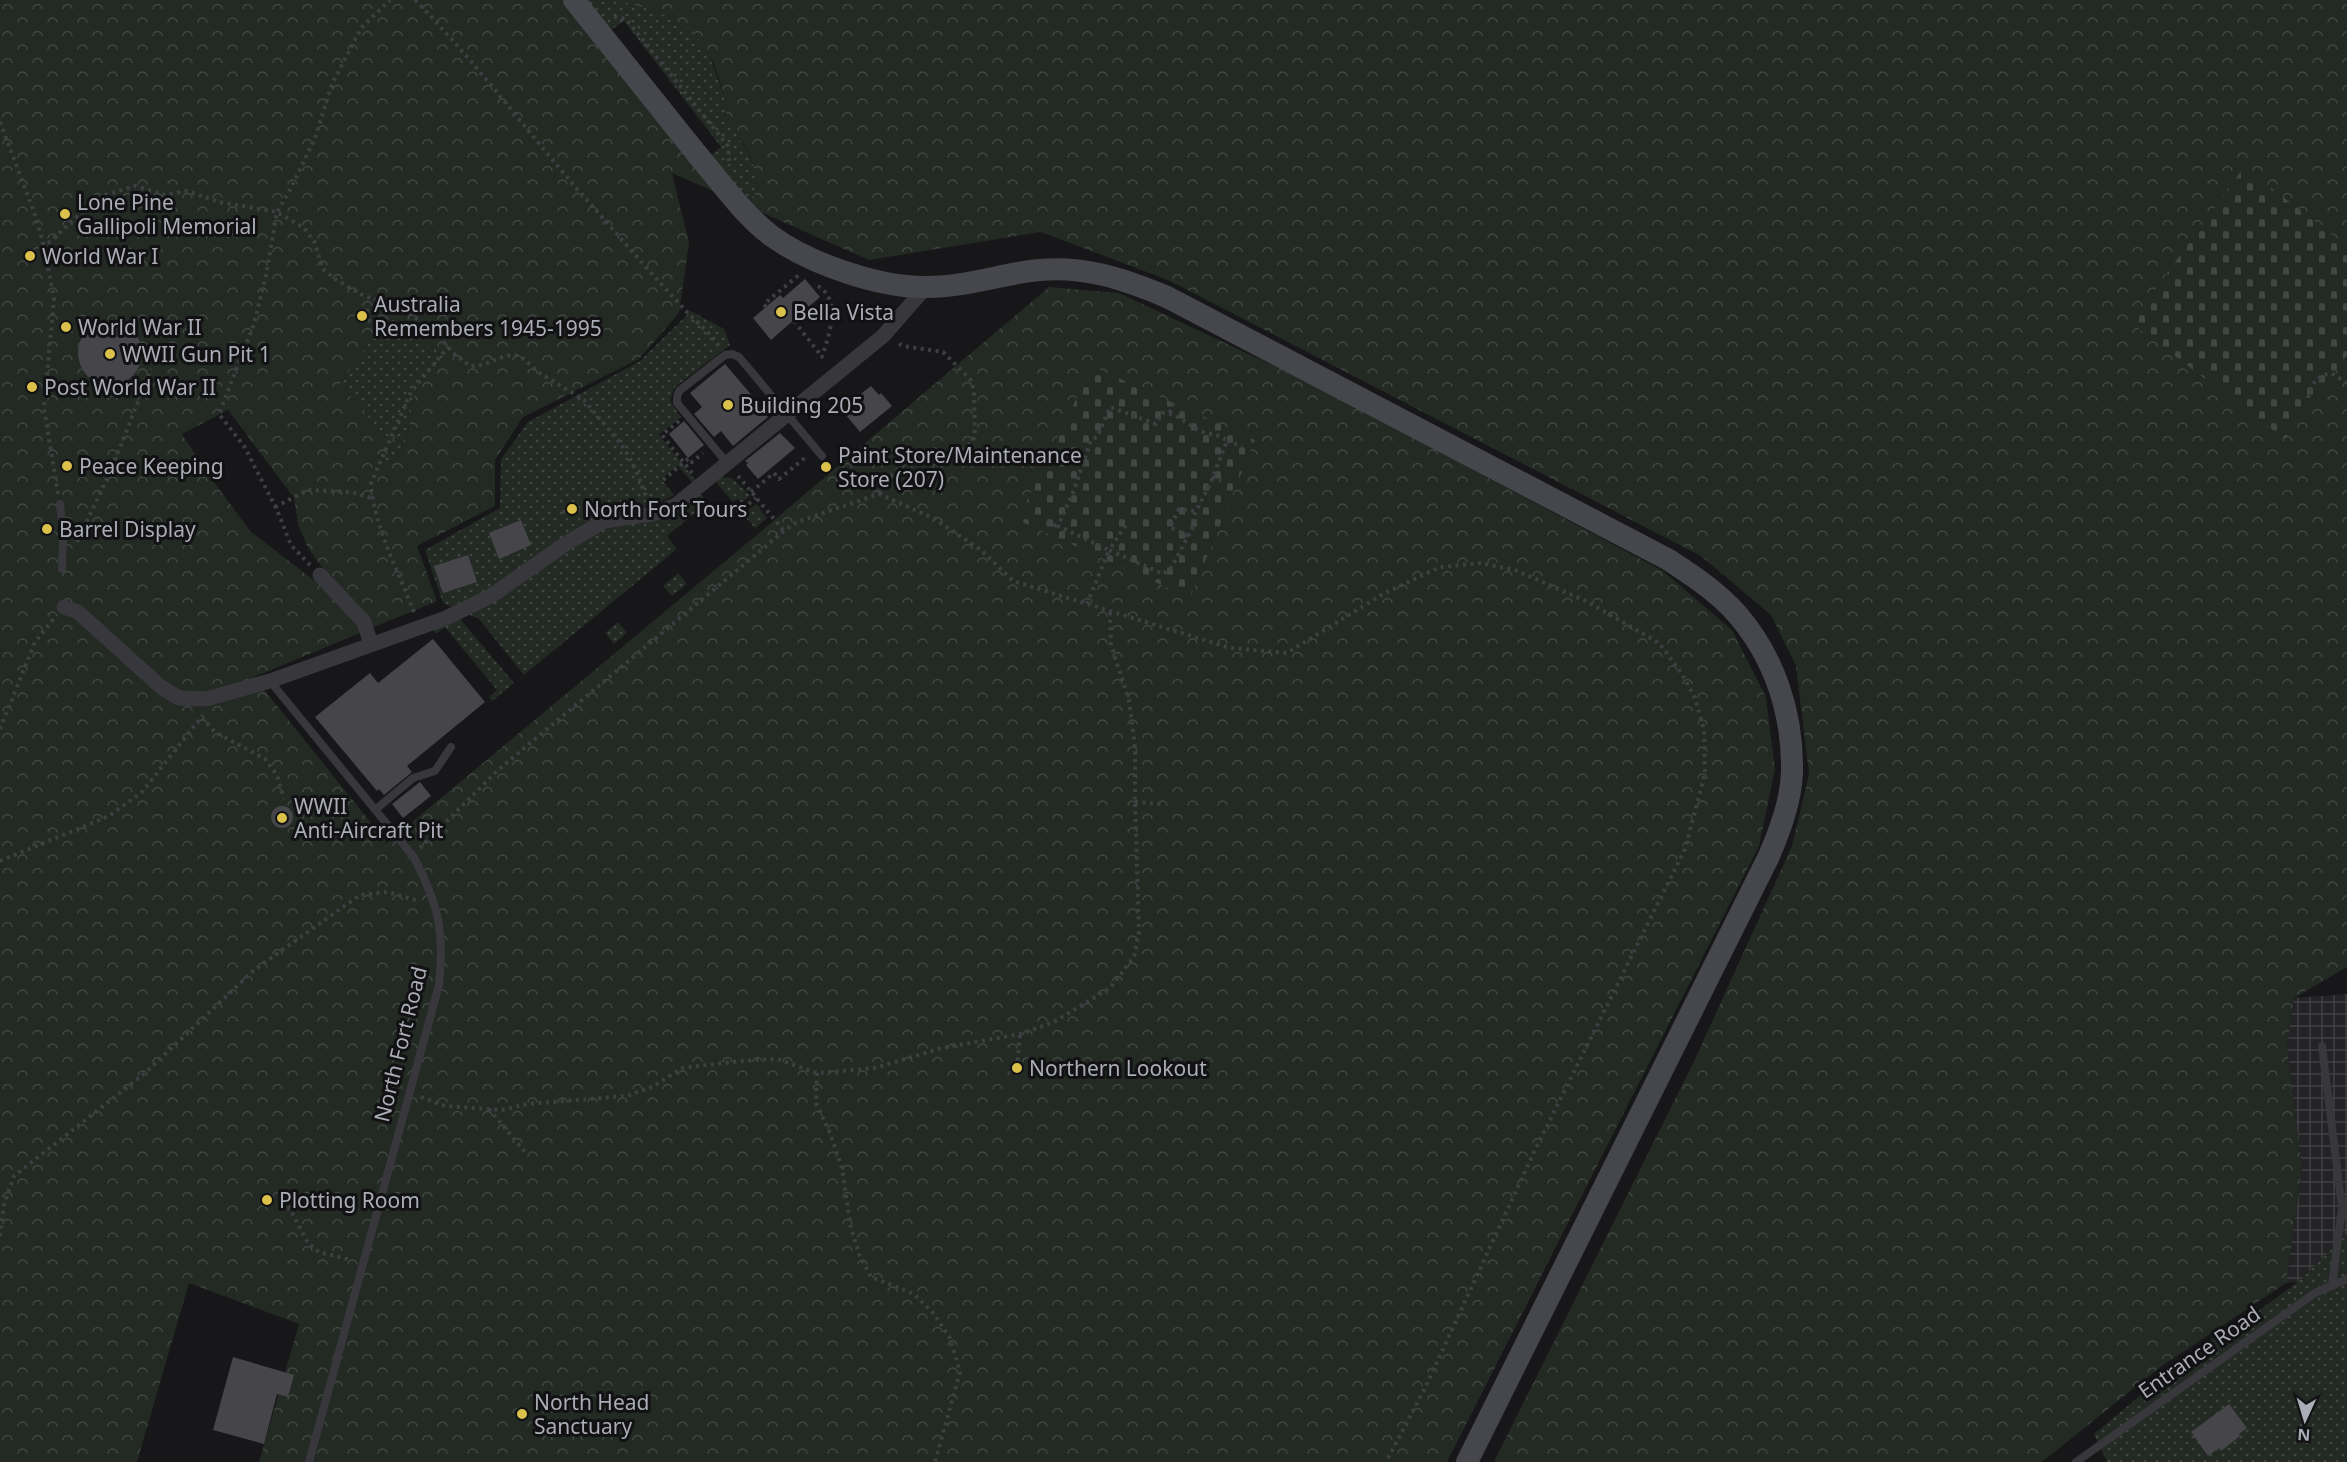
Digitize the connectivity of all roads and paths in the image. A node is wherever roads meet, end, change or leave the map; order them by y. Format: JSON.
{"nodes":[{"id":1,"x":390,"y":0,"type":"edge"},
{"id":2,"x":415,"y":0,"type":"edge"},
{"id":3,"x":574,"y":0,"type":"edge"},
{"id":4,"x":0,"y":122,"type":"edge"},
{"id":5,"x":277,"y":212,"type":"junction"},
{"id":6,"x":44,"y":247,"type":"junction"},
{"id":7,"x":799,"y":275,"type":"dead end"},
{"id":8,"x":926,"y":287,"type":"junction"},
{"id":9,"x":391,"y":306,"type":"junction"},
{"id":10,"x":368,"y":309,"type":"dead end"},
{"id":11,"x":794,"y":321,"type":"dead end"},
{"id":12,"x":883,"y":336,"type":"junction"},
{"id":13,"x":448,"y":347,"type":"junction"},
{"id":14,"x":725,"y":355,"type":"junction"},
{"id":15,"x":822,"y":357,"type":"junction"},
{"id":16,"x":151,"y":369,"type":"dead end"},
{"id":17,"x":836,"y":375,"type":"junction"},
{"id":18,"x":2347,"y":383,"type":"edge"},
{"id":19,"x":2308,"y":398,"type":"dead end"},
{"id":20,"x":1173,"y":403,"type":"dead end"},
{"id":21,"x":1170,"y":412,"type":"junction"},
{"id":22,"x":788,"y":414,"type":"junction"},
{"id":23,"x":673,"y":426,"type":"dead end"},
{"id":24,"x":1227,"y":441,"type":"junction"},
{"id":25,"x":1242,"y":447,"type":"dead end"},
{"id":26,"x":816,"y":449,"type":"junction"},
{"id":27,"x":702,"y":454,"type":"dead end"},
{"id":28,"x":822,"y":456,"type":"dead end"},
{"id":29,"x":684,"y":463,"type":"junction"},
{"id":30,"x":728,"y":464,"type":"junction"},
{"id":31,"x":1212,"y":477,"type":"junction"},
{"id":32,"x":663,"y":480,"type":"dead end"},
{"id":33,"x":1221,"y":481,"type":"dead end"},
{"id":34,"x":702,"y":486,"type":"junction"},
{"id":35,"x":751,"y":492,"type":"junction"},
{"id":36,"x":879,"y":494,"type":"junction"},
{"id":37,"x":372,"y":498,"type":"junction"},
{"id":38,"x":756,"y":498,"type":"junction"},
{"id":39,"x":60,"y":504,"type":"joint"},
{"id":40,"x":275,"y":507,"type":"junction"},
{"id":41,"x":1196,"y":511,"type":"junction"},
{"id":42,"x":652,"y":514,"type":"junction"},
{"id":43,"x":731,"y":518,"type":"dead end"},
{"id":44,"x":1046,"y":523,"type":"dead end"},
{"id":45,"x":1126,"y":525,"type":"dead end"},
{"id":46,"x":1058,"y":526,"type":"junction"},
{"id":47,"x":784,"y":531,"type":"junction"},
{"id":48,"x":1188,"y":536,"type":"junction"},
{"id":49,"x":1109,"y":550,"type":"junction"},
{"id":50,"x":63,"y":569,"type":"joint"},
{"id":51,"x":320,"y":576,"type":"joint"},
{"id":52,"x":1087,"y":604,"type":"junction"},
{"id":53,"x":64,"y":607,"type":"joint"},
{"id":54,"x":1110,"y":612,"type":"junction"},
{"id":55,"x":420,"y":626,"type":"junction"},
{"id":56,"x":371,"y":644,"type":"junction"},
{"id":57,"x":270,"y":681,"type":"junction"},
{"id":58,"x":206,"y":699,"type":"junction"},
{"id":59,"x":202,"y":718,"type":"junction"},
{"id":60,"x":0,"y":729,"type":"edge"},
{"id":61,"x":451,"y":747,"type":"dead end"},
{"id":62,"x":284,"y":799,"type":"dead end"},
{"id":63,"x":1135,"y":802,"type":"junction"},
{"id":64,"x":1161,"y":804,"type":"dead end"},
{"id":65,"x":375,"y":810,"type":"junction"},
{"id":66,"x":413,"y":856,"type":"junction"},
{"id":67,"x":0,"y":861,"type":"edge"},
{"id":68,"x":435,"y":906,"type":"junction"},
{"id":69,"x":1020,"y":1034,"type":"junction"},
{"id":70,"x":2322,"y":1046,"type":"dead end"},
{"id":71,"x":1017,"y":1068,"type":"dead end"},
{"id":72,"x":817,"y":1073,"type":"junction"},
{"id":73,"x":410,"y":1093,"type":"junction"},
{"id":74,"x":489,"y":1109,"type":"junction"},
{"id":75,"x":525,"y":1152,"type":"dead end"},
{"id":76,"x":282,"y":1203,"type":"dead end"},
{"id":77,"x":2,"y":1210,"type":"edge"},
{"id":78,"x":0,"y":1236,"type":"edge"},
{"id":79,"x":363,"y":1264,"type":"junction"},
{"id":80,"x":2347,"y":1279,"type":"edge"},
{"id":81,"x":2332,"y":1286,"type":"junction"},
{"id":82,"x":309,"y":1462,"type":"edge"},
{"id":83,"x":935,"y":1462,"type":"edge"},
{"id":84,"x":1386,"y":1462,"type":"edge"},
{"id":85,"x":1467,"y":1462,"type":"edge"},
{"id":86,"x":2076,"y":1462,"type":"edge"}],
"edges":[{"from":1,"to":5,"type":"path"},
{"from":2,"to":14,"type":"path"},
{"from":3,"to":8,"type":"street"},
{"from":4,"to":6,"type":"path"},
{"from":5,"to":6,"type":"path"},
{"from":5,"to":9,"type":"path"},
{"from":5,"to":40,"type":"path"},
{"from":6,"to":39,"type":"path"},
{"from":7,"to":15,"type":"path"},
{"from":8,"to":12,"type":"street"},
{"from":8,"to":85,"type":"street"},
{"from":9,"to":10,"type":"path"},
{"from":9,"to":13,"type":"path"},
{"from":11,"to":15,"type":"path"},
{"from":12,"to":17,"type":"street"},
{"from":12,"to":36,"type":"path"},
{"from":13,"to":37,"type":"path"},
{"from":13,"to":42,"type":"path"},
{"from":14,"to":22,"type":"lane"},
{"from":14,"to":30,"type":"lane"},
{"from":15,"to":17,"type":"path"},
{"from":16,"to":50,"type":"path"},
{"from":17,"to":22,"type":"street"},
{"from":18,"to":19,"type":"path"},
{"from":20,"to":21,"type":"path"},
{"from":21,"to":24,"type":"path"},
{"from":21,"to":46,"type":"path"},
{"from":22,"to":26,"type":"lane"},
{"from":22,"to":30,"type":"street"},
{"from":23,"to":29,"type":"path"},
{"from":24,"to":25,"type":"path"},
{"from":24,"to":31,"type":"path"},
{"from":26,"to":28,"type":"lane"},
{"from":26,"to":35,"type":"path"},
{"from":27,"to":29,"type":"path"},
{"from":29,"to":32,"type":"path"},
{"from":29,"to":34,"type":"path"},
{"from":30,"to":34,"type":"street"},
{"from":30,"to":35,"type":"path"},
{"from":31,"to":33,"type":"path"},
{"from":31,"to":41,"type":"path"},
{"from":34,"to":42,"type":"street"},
{"from":35,"to":38,"type":"path"},
{"from":36,"to":47,"type":"path"},
{"from":36,"to":52,"type":"path"},
{"from":37,"to":40,"type":"path"},
{"from":37,"to":55,"type":"path"},
{"from":38,"to":43,"type":"path"},
{"from":38,"to":47,"type":"path"},
{"from":39,"to":50,"type":"lane"},
{"from":40,"to":51,"type":"path"},
{"from":41,"to":48,"type":"path"},
{"from":41,"to":48,"type":"path"},
{"from":42,"to":55,"type":"street"},
{"from":44,"to":46,"type":"path"},
{"from":45,"to":49,"type":"path"},
{"from":46,"to":49,"type":"path"},
{"from":47,"to":66,"type":"path"},
{"from":48,"to":49,"type":"path"},
{"from":49,"to":52,"type":"path"},
{"from":51,"to":56,"type":"street"},
{"from":52,"to":54,"type":"path"},
{"from":53,"to":58,"type":"street"},
{"from":53,"to":60,"type":"path"},
{"from":54,"to":63,"type":"path"},
{"from":54,"to":84,"type":"path"},
{"from":55,"to":56,"type":"street"},
{"from":56,"to":57,"type":"street"},
{"from":57,"to":58,"type":"street"},
{"from":57,"to":65,"type":"lane","name":"North Fort Road"},
{"from":58,"to":59,"type":"path"},
{"from":59,"to":62,"type":"path"},
{"from":59,"to":67,"type":"path"},
{"from":61,"to":65,"type":"lane"},
{"from":63,"to":64,"type":"path"},
{"from":63,"to":69,"type":"path"},
{"from":65,"to":66,"type":"lane","name":"North Fort Road"},
{"from":66,"to":68,"type":"lane","name":"North Fort Road"},
{"from":68,"to":73,"type":"lane","name":"North Fort Road"},
{"from":68,"to":77,"type":"path"},
{"from":69,"to":71,"type":"path"},
{"from":69,"to":72,"type":"path"},
{"from":70,"to":81,"type":"lane"},
{"from":72,"to":74,"type":"path"},
{"from":72,"to":83,"type":"path"},
{"from":73,"to":74,"type":"path"},
{"from":73,"to":79,"type":"lane","name":"North Fort Road"},
{"from":74,"to":75,"type":"path"},
{"from":76,"to":79,"type":"path"},
{"from":77,"to":78,"type":"path"},
{"from":79,"to":82,"type":"lane","name":"North Fort Road"},
{"from":80,"to":81,"type":"lane","name":"Entrance Road"},
{"from":81,"to":86,"type":"lane","name":"Entrance Road"}]}
